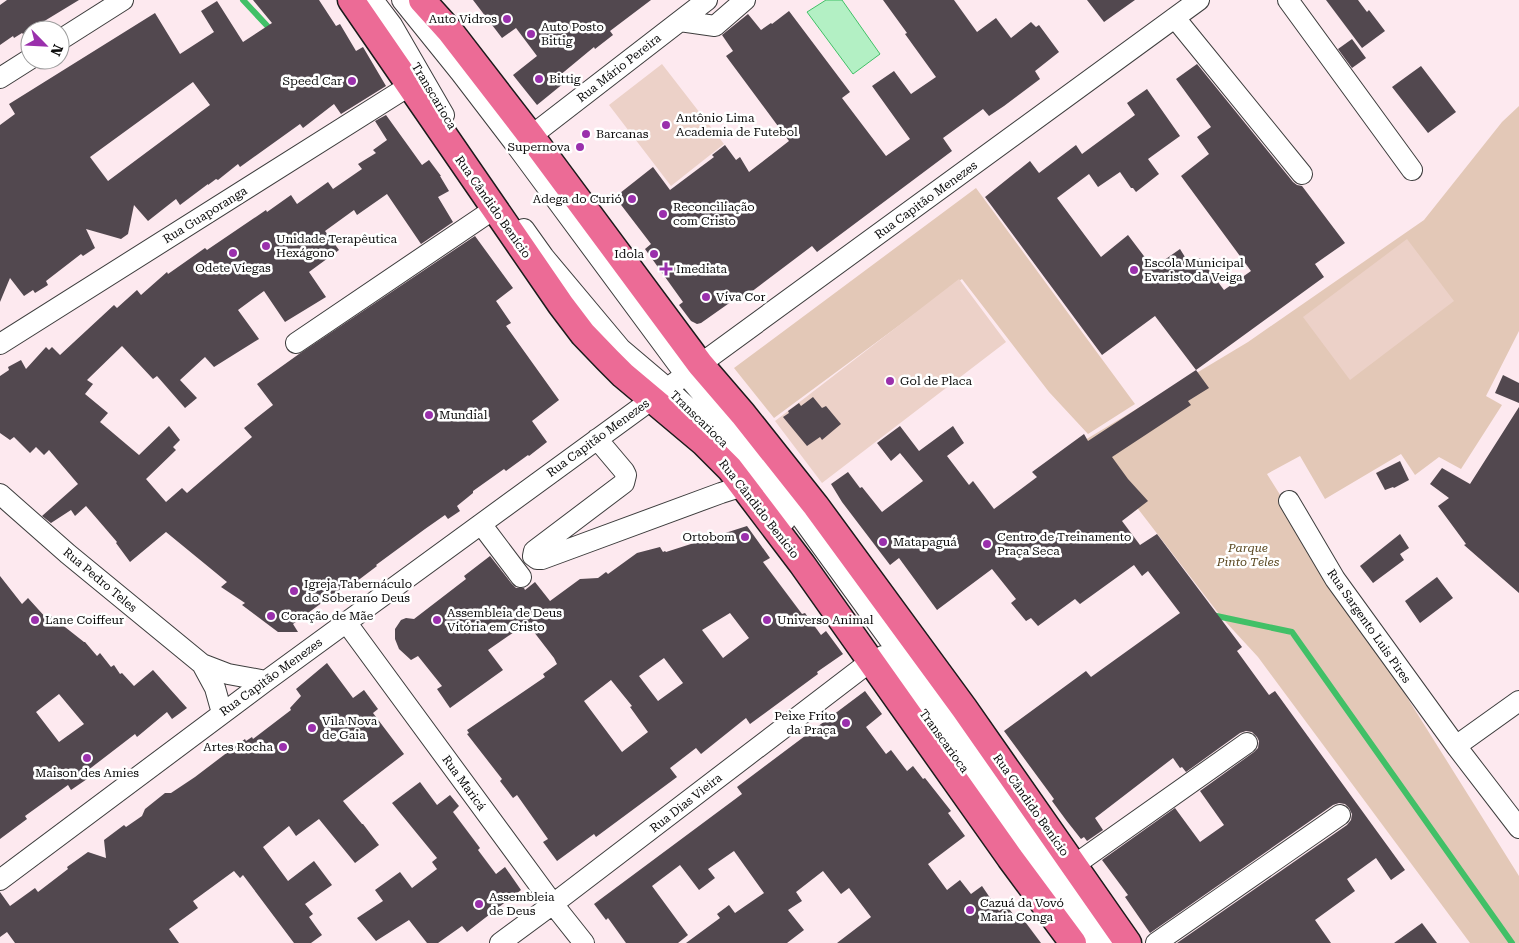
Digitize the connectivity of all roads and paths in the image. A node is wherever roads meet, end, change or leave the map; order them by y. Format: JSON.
{"nodes":[{"id":1,"x":123,"y":0,"type":"edge"},
{"id":2,"x":351,"y":0,"type":"edge"},
{"id":3,"x":373,"y":0,"type":"edge"},
{"id":4,"x":402,"y":0,"type":"edge"},
{"id":5,"x":422,"y":0,"type":"edge"},
{"id":6,"x":707,"y":0,"type":"edge"},
{"id":7,"x":745,"y":0,"type":"edge"},
{"id":8,"x":1199,"y":0,"type":"edge"},
{"id":9,"x":1288,"y":0,"type":"edge"},
{"id":10,"x":1175,"y":18,"type":"junction"},
{"id":11,"x":680,"y":21,"type":"junction"},
{"id":12,"x":70,"y":34,"type":"edge"},
{"id":13,"x":20,"y":65,"type":"edge"},
{"id":14,"x":0,"y":78,"type":"edge"},
{"id":15,"x":409,"y":86,"type":"junction"},
{"id":16,"x":532,"y":136,"type":"junction"},
{"id":17,"x":1412,"y":170,"type":"dead end"},
{"id":18,"x":1302,"y":174,"type":"dead end"},
{"id":19,"x":494,"y":209,"type":"junction"},
{"id":20,"x":296,"y":343,"type":"dead end"},
{"id":21,"x":0,"y":344,"type":"edge"},
{"id":22,"x":693,"y":369,"type":"junction"},
{"id":23,"x":660,"y":393,"type":"junction"},
{"id":24,"x":597,"y":439,"type":"junction"},
{"id":25,"x":743,"y":486,"type":"junction"},
{"id":26,"x":0,"y":494,"type":"edge"},
{"id":27,"x":1289,"y":501,"type":"dead end"},
{"id":28,"x":481,"y":524,"type":"junction"},
{"id":29,"x":521,"y":577,"type":"dead end"},
{"id":30,"x":346,"y":622,"type":"junction"},
{"id":31,"x":871,"y":661,"type":"junction"},
{"id":32,"x":202,"y":664,"type":"junction"},
{"id":33,"x":266,"y":681,"type":"junction"},
{"id":34,"x":1519,"y":701,"type":"edge"},
{"id":35,"x":222,"y":713,"type":"junction"},
{"id":36,"x":1247,"y":743,"type":"dead end"},
{"id":37,"x":1456,"y":746,"type":"junction"},
{"id":38,"x":1340,"y":815,"type":"dead end"},
{"id":39,"x":1519,"y":828,"type":"edge"},
{"id":40,"x":1074,"y":866,"type":"junction"},
{"id":41,"x":0,"y":880,"type":"edge"},
{"id":42,"x":554,"y":904,"type":"junction"},
{"id":43,"x":500,"y":943,"type":"edge"},
{"id":44,"x":584,"y":943,"type":"edge"},
{"id":45,"x":1072,"y":943,"type":"edge"},
{"id":46,"x":1088,"y":943,"type":"edge"},
{"id":47,"x":1110,"y":943,"type":"edge"},
{"id":48,"x":1128,"y":943,"type":"edge"},
{"id":49,"x":1156,"y":943,"type":"edge"}],
"edges":[{"from":1,"to":12,"type":"street"},
{"from":2,"to":15,"type":"main road","name":"Rua Cândido Benício"},
{"from":3,"to":23,"type":"street","name":"Transcarioca"},
{"from":4,"to":22,"type":"street","name":"Transcarioca"},
{"from":5,"to":16,"type":"main road","name":"Rua Cândido Benício"},
{"from":6,"to":11,"type":"street","name":"Rua Mário Pereira"},
{"from":7,"to":11,"type":"street"},
{"from":8,"to":10,"type":"street","name":"Rua Capitão Menezes"},
{"from":9,"to":17,"type":"street"},
{"from":10,"to":18,"type":"street"},
{"from":10,"to":22,"type":"street","name":"Rua Capitão Menezes"},
{"from":11,"to":16,"type":"street","name":"Rua Mário Pereira"},
{"from":13,"to":14,"type":"street"},
{"from":15,"to":19,"type":"main road","name":"Rua Cândido Benício"},
{"from":15,"to":21,"type":"street","name":"Rua Guaporanga"},
{"from":16,"to":22,"type":"main road","name":"Rua Cândido Benício"},
{"from":19,"to":20,"type":"street"},
{"from":19,"to":23,"type":"main road","name":"Rua Cândido Benício"},
{"from":22,"to":23,"type":"street","name":"Rua Capitão Menezes"},
{"from":22,"to":40,"type":"main road","name":"Rua Cândido Benício"},
{"from":22,"to":47,"type":"street","name":"Transcarioca"},
{"from":23,"to":24,"type":"street","name":"Rua Capitão Menezes"},
{"from":23,"to":25,"type":"main road","name":"Rua Cândido Benício"},
{"from":23,"to":46,"type":"street","name":"Transcarioca"},
{"from":24,"to":25,"type":"street"},
{"from":24,"to":28,"type":"street","name":"Rua Capitão Menezes"},
{"from":25,"to":31,"type":"main road","name":"Rua Cândido Benício"},
{"from":26,"to":32,"type":"street","name":"Rua Pedro Teles"},
{"from":27,"to":37,"type":"street","name":"Rua Sargento Luis Pires"},
{"from":28,"to":29,"type":"street"},
{"from":28,"to":30,"type":"street","name":"Rua Capitão Menezes"},
{"from":30,"to":33,"type":"street","name":"Rua Capitão Menezes"},
{"from":30,"to":42,"type":"street","name":"Rua Maricá"},
{"from":31,"to":42,"type":"street","name":"Rua Dias Vieira"},
{"from":31,"to":45,"type":"main road","name":"Rua Cândido Benício"},
{"from":32,"to":33,"type":"street","name":"Rua Pedro Teles"},
{"from":32,"to":35,"type":"street","name":"Rua Pedro Teles"},
{"from":33,"to":35,"type":"street","name":"Rua Capitão Menezes"},
{"from":34,"to":37,"type":"street"},
{"from":35,"to":41,"type":"street","name":"Rua Capitão Menezes"},
{"from":36,"to":40,"type":"street"},
{"from":37,"to":39,"type":"street","name":"Rua Sargento Luis Pires"},
{"from":38,"to":49,"type":"street"},
{"from":40,"to":48,"type":"main road","name":"Rua Cândido Benício"},
{"from":42,"to":43,"type":"street","name":"Rua Dias Vieira"},
{"from":42,"to":44,"type":"street","name":"Rua Maricá"}]}
